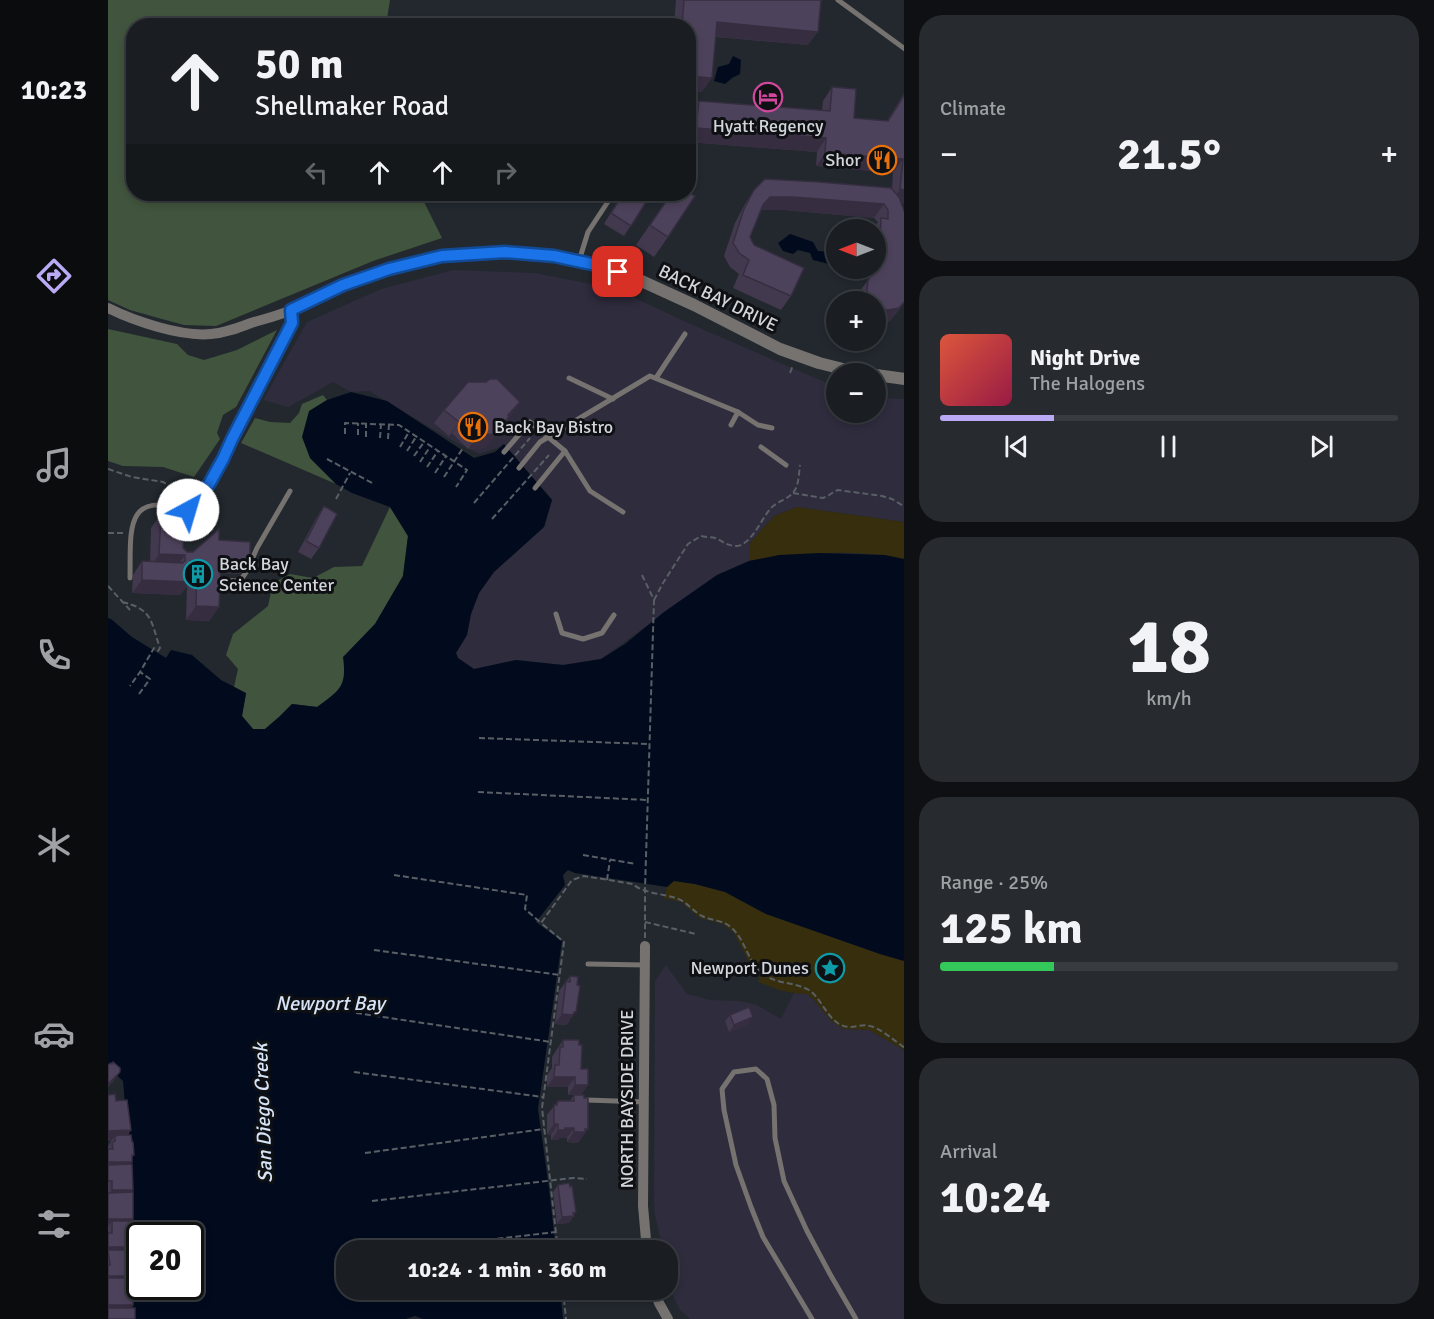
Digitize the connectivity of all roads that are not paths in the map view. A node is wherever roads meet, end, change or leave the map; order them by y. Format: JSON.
{"nodes":[{"id":1,"x":838,"y":0,"type":"edge"},
{"id":2,"x":846,"y":2,"type":"edge"},
{"id":3,"x":904,"y":49,"type":"edge"},
{"id":4,"x":608,"y":201,"type":"edge"},
{"id":5,"x":579,"y":261,"type":"junction"},
{"id":6,"x":108,"y":308,"type":"edge"},
{"id":7,"x":291,"y":310,"type":"junction"},
{"id":8,"x":685,"y":334,"type":"dead end"},
{"id":9,"x":826,"y":365,"type":"edge"},
{"id":10,"x":886,"y":376,"type":"edge"},
{"id":11,"x":569,"y":378,"type":"dead end"},
{"id":12,"x":656,"y":378,"type":"junction"},
{"id":13,"x":904,"y":379,"type":"edge"},
{"id":14,"x":613,"y":399,"type":"junction"},
{"id":15,"x":738,"y":412,"type":"junction"},
{"id":16,"x":731,"y":425,"type":"dead end"},
{"id":17,"x":772,"y":428,"type":"dead end"},
{"id":18,"x":548,"y":437,"type":"junction"},
{"id":19,"x":232,"y":439,"type":"joint"},
{"id":20,"x":761,"y":447,"type":"dead end"},
{"id":21,"x":566,"y":451,"type":"junction"},
{"id":22,"x":504,"y":452,"type":"dead end"},
{"id":23,"x":786,"y":465,"type":"dead end"},
{"id":24,"x":519,"y":468,"type":"dead end"},
{"id":25,"x":536,"y":488,"type":"dead end"},
{"id":26,"x":290,"y":491,"type":"dead end"},
{"id":27,"x":623,"y":512,"type":"dead end"},
{"id":28,"x":130,"y":578,"type":"dead end"},
{"id":29,"x":215,"y":580,"type":"edge"},
{"id":30,"x":556,"y":614,"type":"dead end"},
{"id":31,"x":614,"y":615,"type":"dead end"},
{"id":32,"x":645,"y":946,"type":"road end"},
{"id":33,"x":588,"y":964,"type":"dead end"},
{"id":34,"x":645,"y":965,"type":"junction"},
{"id":35,"x":587,"y":1100,"type":"edge"},
{"id":36,"x":644,"y":1102,"type":"junction"},
{"id":37,"x":646,"y":1240,"type":"edge"},
{"id":38,"x":658,"y":1300,"type":"edge"},
{"id":39,"x":668,"y":1319,"type":"edge"},
{"id":40,"x":812,"y":1319,"type":"edge"},
{"id":41,"x":856,"y":1319,"type":"edge"}],
"edges":[{"from":1,"to":2,"type":"lane"},
{"from":2,"to":3,"type":"lane"},
{"from":4,"to":5,"type":"lane"},
{"from":5,"to":7,"type":"street","name":"BACK BAY DRIVE"},
{"from":5,"to":9,"type":"street","name":"BACK BAY DRIVE"},
{"from":6,"to":7,"type":"street","name":"BACK BAY DRIVE"},
{"from":7,"to":19,"type":"street"},
{"from":8,"to":12,"type":"lane"},
{"from":10,"to":13,"type":"street"},
{"from":11,"to":14,"type":"lane"},
{"from":12,"to":14,"type":"lane"},
{"from":12,"to":15,"type":"lane"},
{"from":14,"to":18,"type":"lane"},
{"from":15,"to":16,"type":"lane"},
{"from":15,"to":17,"type":"lane"},
{"from":18,"to":21,"type":"lane"},
{"from":18,"to":22,"type":"lane"},
{"from":18,"to":24,"type":"lane"},
{"from":19,"to":28,"type":"lane"},
{"from":20,"to":23,"type":"lane"},
{"from":21,"to":25,"type":"lane"},
{"from":21,"to":27,"type":"lane"},
{"from":26,"to":29,"type":"lane"},
{"from":30,"to":31,"type":"lane"},
{"from":32,"to":34,"type":"street","name":"NORTH BAYSIDE DRIVE"},
{"from":33,"to":34,"type":"lane"},
{"from":34,"to":36,"type":"street","name":"NORTH BAYSIDE DRIVE"},
{"from":35,"to":36,"type":"lane"},
{"from":36,"to":37,"type":"street","name":"NORTH BAYSIDE DRIVE"},
{"from":38,"to":39,"type":"street"},
{"from":40,"to":41,"type":"lane"}]}
